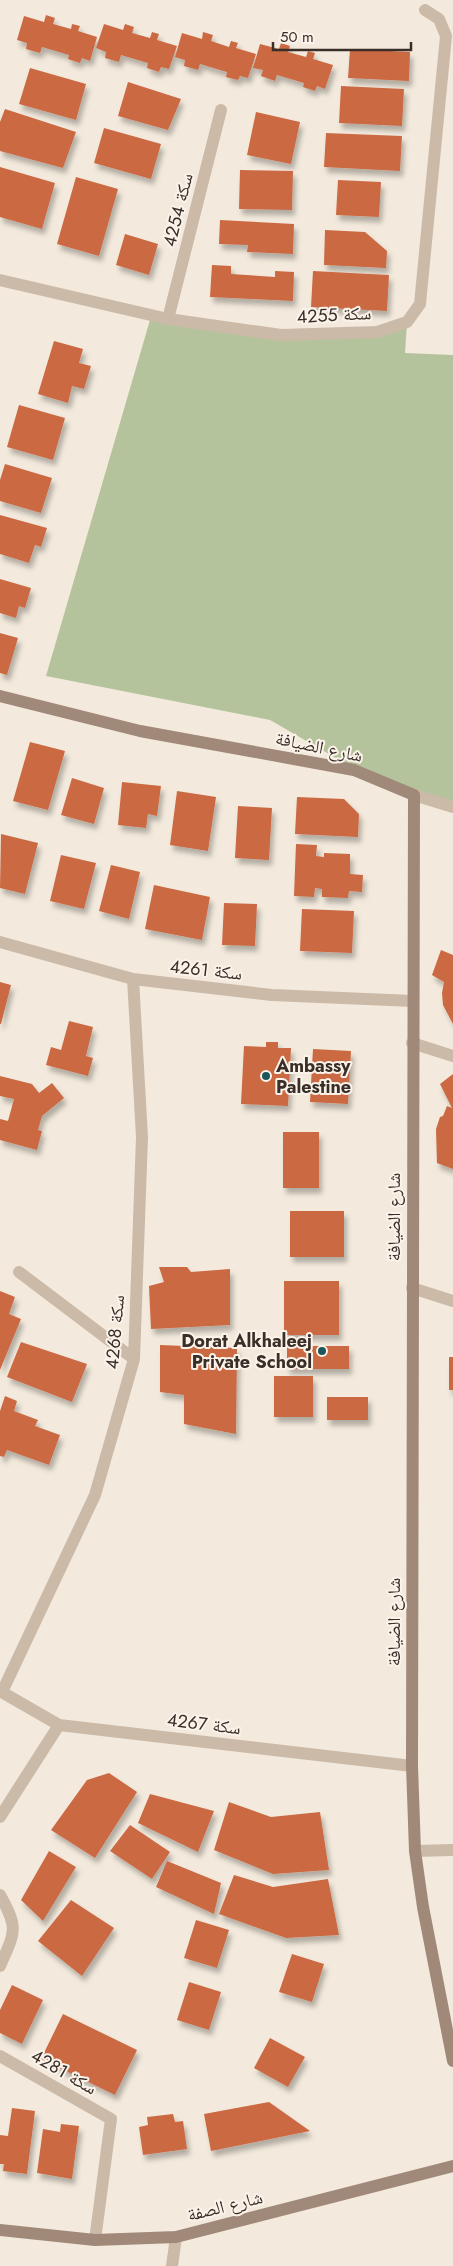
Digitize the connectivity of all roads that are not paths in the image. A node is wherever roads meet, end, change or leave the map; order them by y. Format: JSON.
{"nodes":[{"id":1,"x":424,"y":10,"type":"dead end"},
{"id":2,"x":221,"y":110,"type":"dead end"},
{"id":3,"x":0,"y":280,"type":"edge"},
{"id":4,"x":168,"y":319,"type":"junction"},
{"id":5,"x":0,"y":696,"type":"edge"},
{"id":6,"x":414,"y":795,"type":"junction"},
{"id":7,"x":453,"y":807,"type":"edge"},
{"id":8,"x":0,"y":942,"type":"edge"},
{"id":9,"x":133,"y":979,"type":"junction"},
{"id":10,"x":413,"y":1001,"type":"junction"},
{"id":11,"x":412,"y":1043,"type":"junction"},
{"id":12,"x":453,"y":1056,"type":"edge"},
{"id":13,"x":19,"y":1272,"type":"dead end"},
{"id":14,"x":412,"y":1288,"type":"junction"},
{"id":15,"x":453,"y":1301,"type":"edge"},
{"id":16,"x":134,"y":1359,"type":"junction"},
{"id":17,"x":1,"y":1691,"type":"edge"},
{"id":18,"x":59,"y":1725,"type":"junction"},
{"id":19,"x":412,"y":1766,"type":"junction"},
{"id":20,"x":0,"y":1817,"type":"edge"},
{"id":21,"x":453,"y":1850,"type":"edge"},
{"id":22,"x":415,"y":1852,"type":"junction"},
{"id":23,"x":0,"y":1895,"type":"edge"},
{"id":24,"x":2,"y":1958,"type":"edge"},
{"id":25,"x":0,"y":2056,"type":"edge"},
{"id":26,"x":453,"y":2062,"type":"edge"},
{"id":27,"x":453,"y":2166,"type":"edge"},
{"id":28,"x":0,"y":2230,"type":"edge"},
{"id":29,"x":176,"y":2236,"type":"junction"},
{"id":30,"x":96,"y":2240,"type":"junction"},
{"id":31,"x":172,"y":2266,"type":"edge"}],
"edges":[{"from":1,"to":4,"type":"street","name":"سكة 4255"},
{"from":2,"to":4,"type":"street","name":"سكة 4254"},
{"from":3,"to":4,"type":"street","name":"سكة 4255"},
{"from":5,"to":6,"type":"street","name":"شارع الضيافة"},
{"from":6,"to":7,"type":"street"},
{"from":6,"to":10,"type":"street","name":"شارع الضيافة"},
{"from":8,"to":9,"type":"street","name":"سكة 4261"},
{"from":9,"to":10,"type":"street","name":"سكة 4261"},
{"from":9,"to":16,"type":"street","name":"سكة 4268"},
{"from":10,"to":11,"type":"street","name":"شارع الضيافة"},
{"from":11,"to":12,"type":"street"},
{"from":11,"to":14,"type":"street","name":"شارع الضيافة"},
{"from":13,"to":16,"type":"street"},
{"from":14,"to":15,"type":"street"},
{"from":14,"to":19,"type":"street","name":"شارع الضيافة"},
{"from":16,"to":17,"type":"street","name":"سكة 4268"},
{"from":17,"to":18,"type":"street","name":"سكة 4267"},
{"from":18,"to":19,"type":"street","name":"سكة 4267"},
{"from":18,"to":20,"type":"street"},
{"from":19,"to":22,"type":"street","name":"شارع الضيافة"},
{"from":21,"to":22,"type":"street"},
{"from":22,"to":26,"type":"street","name":"شارع الضيافة"},
{"from":23,"to":24,"type":"street"},
{"from":25,"to":30,"type":"street","name":"سكة 4281"},
{"from":27,"to":29,"type":"street","name":"شارع الصفة"},
{"from":28,"to":30,"type":"street","name":"شارع الصفة"},
{"from":29,"to":30,"type":"street","name":"شارع الصفة"},
{"from":29,"to":31,"type":"street"}]}
